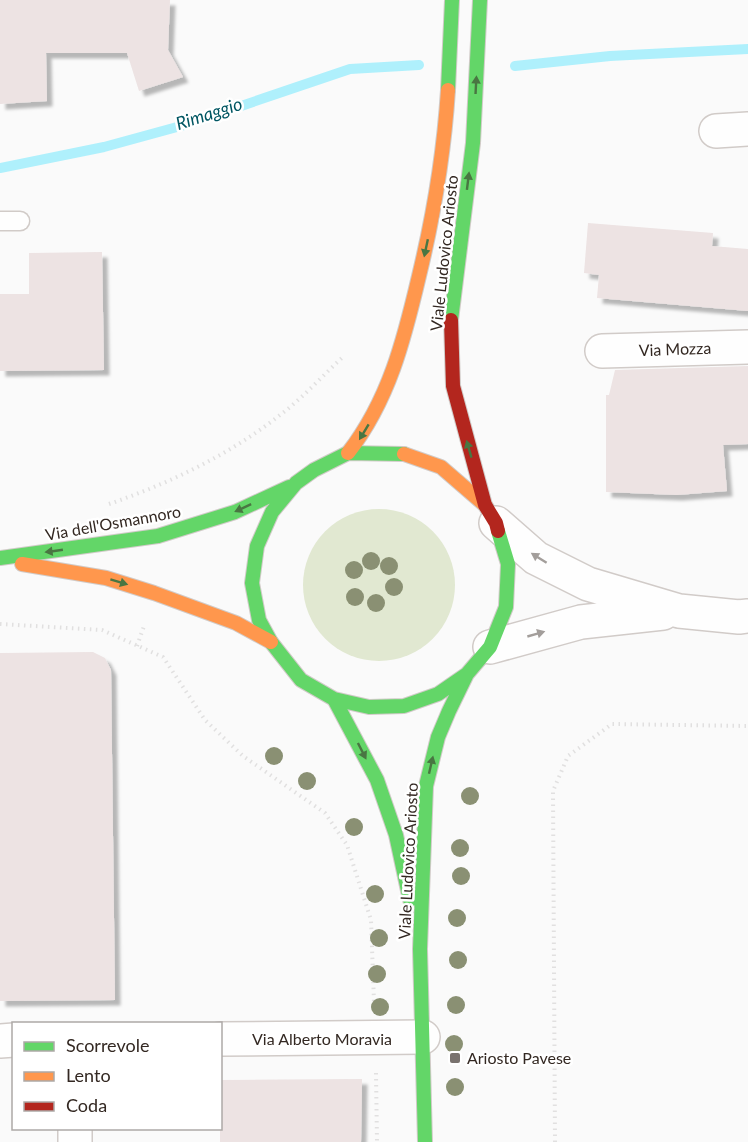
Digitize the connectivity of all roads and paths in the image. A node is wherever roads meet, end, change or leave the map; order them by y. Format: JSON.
{"nodes":[{"id":1,"x":452,"y":0,"type":"edge"},
{"id":2,"x":480,"y":0,"type":"edge"},
{"id":3,"x":748,"y":129,"type":"edge"},
{"id":4,"x":716,"y":131,"type":"dead end"},
{"id":5,"x":20,"y":221,"type":"dead end"},
{"id":6,"x":0,"y":222,"type":"edge"},
{"id":7,"x":748,"y":347,"type":"edge"},
{"id":8,"x":602,"y":351,"type":"dead end"},
{"id":9,"x":344,"y":356,"type":"dead end"},
{"id":10,"x":348,"y":453,"type":"junction"},
{"id":11,"x":296,"y":483,"type":"junction"},
{"id":12,"x":106,"y":505,"type":"dead end"},
{"id":13,"x":490,"y":514,"type":"junction"},
{"id":14,"x":0,"y":559,"type":"edge"},
{"id":15,"x":680,"y":611,"type":"junction"},
{"id":16,"x":745,"y":618,"type":"edge"},
{"id":17,"x":0,"y":624,"type":"edge"},
{"id":18,"x":271,"y":642,"type":"junction"},
{"id":19,"x":490,"y":647,"type":"junction"},
{"id":20,"x":467,"y":675,"type":"junction"},
{"id":21,"x":334,"y":699,"type":"junction"},
{"id":22,"x":748,"y":726,"type":"edge"},
{"id":23,"x":420,"y":949,"type":"junction"},
{"id":24,"x":375,"y":1037,"type":"junction"},
{"id":25,"x":423,"y":1037,"type":"junction"},
{"id":26,"x":222,"y":1039,"type":"edge"},
{"id":27,"x":376,"y":1142,"type":"edge"},
{"id":28,"x":425,"y":1142,"type":"edge"},
{"id":29,"x":555,"y":1142,"type":"edge"}],
"edges":[{"from":1,"to":10,"type":"street","name":"Viale Ludovico Ariosto","one_way":true},
{"from":13,"to":2,"type":"street","name":"Viale Ludovico Ariosto","one_way":true},
{"from":3,"to":4,"type":"street"},
{"from":5,"to":6,"type":"lane"},
{"from":7,"to":8,"type":"street","name":"Via Mozza"},
{"from":9,"to":12,"type":"path"},
{"from":10,"to":11,"type":"street","name":"Viale Ludovico Ariosto"},
{"from":10,"to":13,"type":"street","name":"Viale Ludovico Ariosto"},
{"from":11,"to":14,"type":"street","name":"Via dell'Osmannoro","one_way":true},
{"from":11,"to":18,"type":"street","name":"Viale Ludovico Ariosto"},
{"from":15,"to":13,"type":"street","one_way":true},
{"from":13,"to":19,"type":"street","name":"Viale Ludovico Ariosto"},
{"from":14,"to":18,"type":"street","name":"Via dell'Osmannoro","one_way":true},
{"from":15,"to":16,"type":"street"},
{"from":19,"to":15,"type":"street","one_way":true},
{"from":17,"to":24,"type":"path"},
{"from":18,"to":21,"type":"street","name":"Viale Ludovico Ariosto"},
{"from":19,"to":20,"type":"street","name":"Viale Ludovico Ariosto"},
{"from":20,"to":21,"type":"street","name":"Viale Ludovico Ariosto"},
{"from":23,"to":20,"type":"street","name":"Viale Ludovico Ariosto","one_way":true},
{"from":21,"to":23,"type":"street","name":"Viale Ludovico Ariosto","one_way":true},
{"from":22,"to":29,"type":"path"},
{"from":23,"to":25,"type":"street","name":"Viale Ludovico Ariosto"},
{"from":24,"to":25,"type":"street","name":"Via Alberto Moravia"},
{"from":24,"to":26,"type":"street","name":"Via Alberto Moravia"},
{"from":24,"to":27,"type":"path"},
{"from":25,"to":28,"type":"street","name":"Viale Ludovico Ariosto"}]}
